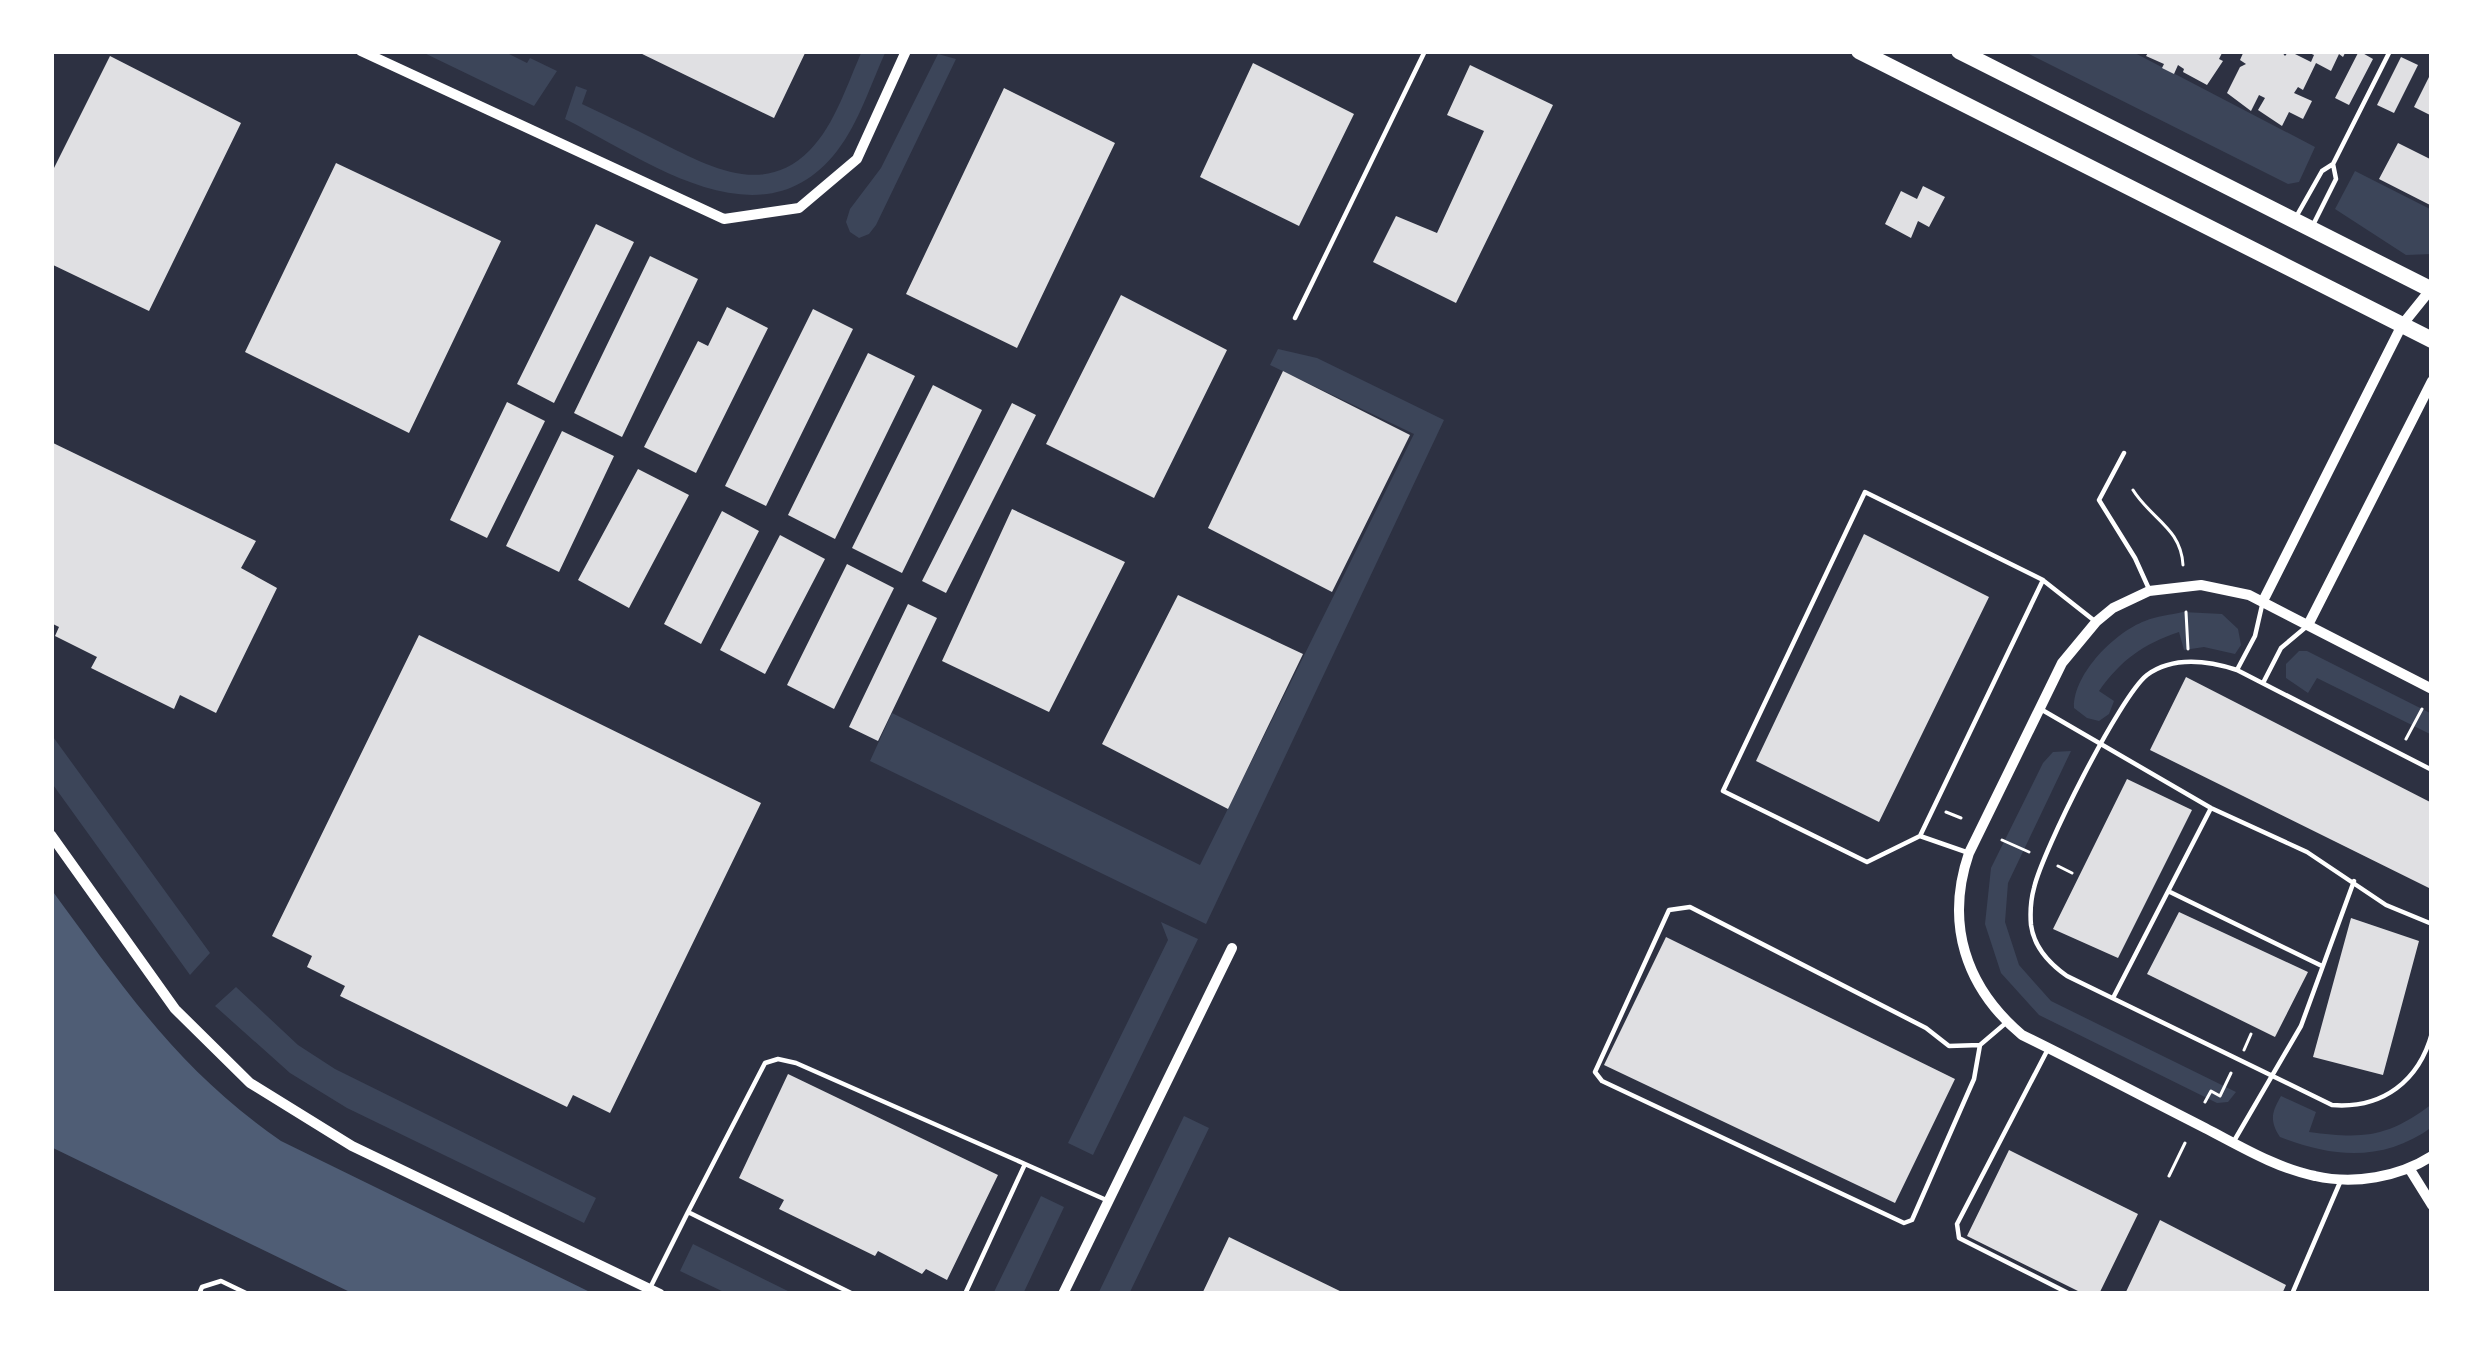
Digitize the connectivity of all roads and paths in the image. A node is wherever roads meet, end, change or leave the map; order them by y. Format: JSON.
{"nodes":[{"id":1,"x":361,"y":51,"type":"edge"},
{"id":2,"x":907,"y":51,"type":"edge"},
{"id":3,"x":1425,"y":51,"type":"edge"},
{"id":4,"x":1858,"y":51,"type":"edge"},
{"id":5,"x":1959,"y":51,"type":"edge"},
{"id":6,"x":2390,"y":51,"type":"edge"},
{"id":7,"x":2333,"y":164,"type":"junction"},
{"id":8,"x":2302,"y":224,"type":"junction"},
{"id":9,"x":2432,"y":289,"type":"edge"},
{"id":10,"x":1295,"y":318,"type":"dead end"},
{"id":11,"x":2402,"y":325,"type":"junction"},
{"id":12,"x":2432,"y":340,"type":"edge"},
{"id":13,"x":2432,"y":381,"type":"edge"},
{"id":14,"x":2124,"y":453,"type":"dead end"},
{"id":15,"x":2133,"y":490,"type":"dead end"},
{"id":16,"x":2183,"y":565,"type":"dead end"},
{"id":17,"x":2043,"y":580,"type":"junction"},
{"id":18,"x":2149,"y":591,"type":"junction"},
{"id":19,"x":2263,"y":602,"type":"junction"},
{"id":20,"x":2186,"y":612,"type":"dead end"},
{"id":21,"x":2096,"y":622,"type":"junction"},
{"id":22,"x":2308,"y":625,"type":"junction"},
{"id":23,"x":2188,"y":650,"type":"dead end"},
{"id":24,"x":2237,"y":670,"type":"junction"},
{"id":25,"x":2263,"y":683,"type":"junction"},
{"id":26,"x":2432,"y":689,"type":"edge"},
{"id":27,"x":2038,"y":707,"type":"junction"},
{"id":28,"x":2422,"y":709,"type":"dead end"},
{"id":29,"x":2412,"y":729,"type":"dead end"},
{"id":30,"x":2100,"y":744,"type":"junction"},
{"id":31,"x":2432,"y":770,"type":"edge"},
{"id":32,"x":2211,"y":808,"type":"junction"},
{"id":33,"x":1943,"y":810,"type":"dead end"},
{"id":34,"x":1961,"y":818,"type":"dead end"},
{"id":35,"x":51,"y":835,"type":"edge"},
{"id":36,"x":1920,"y":836,"type":"junction"},
{"id":37,"x":2002,"y":839,"type":"dead end"},
{"id":38,"x":1970,"y":853,"type":"junction"},
{"id":39,"x":2036,"y":856,"type":"dead end"},
{"id":40,"x":2058,"y":866,"type":"dead end"},
{"id":41,"x":2072,"y":873,"type":"dead end"},
{"id":42,"x":2354,"y":880,"type":"junction"},
{"id":43,"x":2170,"y":891,"type":"junction"},
{"id":44,"x":2432,"y":924,"type":"edge"},
{"id":45,"x":1232,"y":948,"type":"dead end"},
{"id":46,"x":2322,"y":965,"type":"junction"},
{"id":47,"x":2113,"y":998,"type":"junction"},
{"id":48,"x":2007,"y":1022,"type":"junction"},
{"id":49,"x":2432,"y":1033,"type":"edge"},
{"id":50,"x":2251,"y":1034,"type":"dead end"},
{"id":51,"x":1980,"y":1045,"type":"junction"},
{"id":52,"x":2049,"y":1048,"type":"junction"},
{"id":53,"x":2243,"y":1051,"type":"dead end"},
{"id":54,"x":2231,"y":1073,"type":"dead end"},
{"id":55,"x":2272,"y":1073,"type":"junction"},
{"id":56,"x":2205,"y":1102,"type":"dead end"},
{"id":57,"x":2233,"y":1142,"type":"junction"},
{"id":58,"x":2185,"y":1143,"type":"dead end"},
{"id":59,"x":2432,"y":1156,"type":"edge"},
{"id":60,"x":1025,"y":1164,"type":"junction"},
{"id":61,"x":2409,"y":1168,"type":"junction"},
{"id":62,"x":2169,"y":1176,"type":"dead end"},
{"id":63,"x":2341,"y":1180,"type":"junction"},
{"id":64,"x":1110,"y":1201,"type":"junction"},
{"id":65,"x":2432,"y":1205,"type":"edge"},
{"id":66,"x":688,"y":1212,"type":"junction"},
{"id":67,"x":655,"y":1291,"type":"edge"},
{"id":68,"x":199,"y":1294,"type":"edge"},
{"id":69,"x":248,"y":1294,"type":"edge"},
{"id":70,"x":853,"y":1294,"type":"edge"},
{"id":71,"x":965,"y":1294,"type":"edge"},
{"id":72,"x":1063,"y":1294,"type":"edge"},
{"id":73,"x":2070,"y":1294,"type":"edge"},
{"id":74,"x":2292,"y":1294,"type":"edge"}],
"edges":[{"from":1,"to":2,"type":"street"},
{"from":3,"to":10,"type":"lane"},
{"from":4,"to":11,"type":"main road"},
{"from":5,"to":8,"type":"main road"},
{"from":6,"to":7,"type":"lane"},
{"from":7,"to":8,"type":"lane"},
{"from":7,"to":8,"type":"lane"},
{"from":8,"to":9,"type":"main road"},
{"from":9,"to":11,"type":"street"},
{"from":11,"to":12,"type":"main road"},
{"from":11,"to":19,"type":"street"},
{"from":13,"to":22,"type":"street"},
{"from":14,"to":18,"type":"lane"},
{"from":15,"to":16,"type":"path"},
{"from":17,"to":21,"type":"lane"},
{"from":17,"to":36,"type":"lane"},
{"from":17,"to":36,"type":"lane"},
{"from":18,"to":19,"type":"street"},
{"from":18,"to":21,"type":"street"},
{"from":19,"to":22,"type":"street"},
{"from":19,"to":24,"type":"lane"},
{"from":20,"to":23,"type":"path"},
{"from":21,"to":27,"type":"street"},
{"from":22,"to":25,"type":"lane"},
{"from":22,"to":26,"type":"street"},
{"from":24,"to":25,"type":"lane"},
{"from":24,"to":30,"type":"lane"},
{"from":25,"to":31,"type":"lane"},
{"from":27,"to":30,"type":"lane"},
{"from":27,"to":38,"type":"street"},
{"from":28,"to":29,"type":"path"},
{"from":30,"to":32,"type":"lane"},
{"from":30,"to":47,"type":"lane"},
{"from":32,"to":42,"type":"lane"},
{"from":32,"to":43,"type":"lane"},
{"from":33,"to":34,"type":"path"},
{"from":35,"to":67,"type":"street"},
{"from":36,"to":38,"type":"lane"},
{"from":37,"to":39,"type":"path"},
{"from":38,"to":48,"type":"street"},
{"from":40,"to":41,"type":"path"},
{"from":42,"to":44,"type":"lane"},
{"from":42,"to":46,"type":"lane"},
{"from":43,"to":46,"type":"lane"},
{"from":43,"to":47,"type":"lane"},
{"from":45,"to":64,"type":"street"},
{"from":46,"to":55,"type":"lane"},
{"from":47,"to":55,"type":"lane"},
{"from":48,"to":51,"type":"lane"},
{"from":48,"to":52,"type":"street"},
{"from":49,"to":55,"type":"lane"},
{"from":50,"to":53,"type":"path"},
{"from":51,"to":51,"type":"lane"},
{"from":52,"to":57,"type":"street"},
{"from":52,"to":73,"type":"lane"},
{"from":54,"to":56,"type":"path"},
{"from":55,"to":57,"type":"lane"},
{"from":57,"to":63,"type":"street"},
{"from":58,"to":62,"type":"path"},
{"from":59,"to":61,"type":"street"},
{"from":60,"to":64,"type":"lane"},
{"from":60,"to":66,"type":"lane"},
{"from":60,"to":71,"type":"lane"},
{"from":61,"to":63,"type":"street"},
{"from":61,"to":65,"type":"street"},
{"from":63,"to":74,"type":"lane"},
{"from":64,"to":72,"type":"street"},
{"from":66,"to":67,"type":"lane"},
{"from":66,"to":70,"type":"lane"},
{"from":68,"to":69,"type":"lane"}]}
